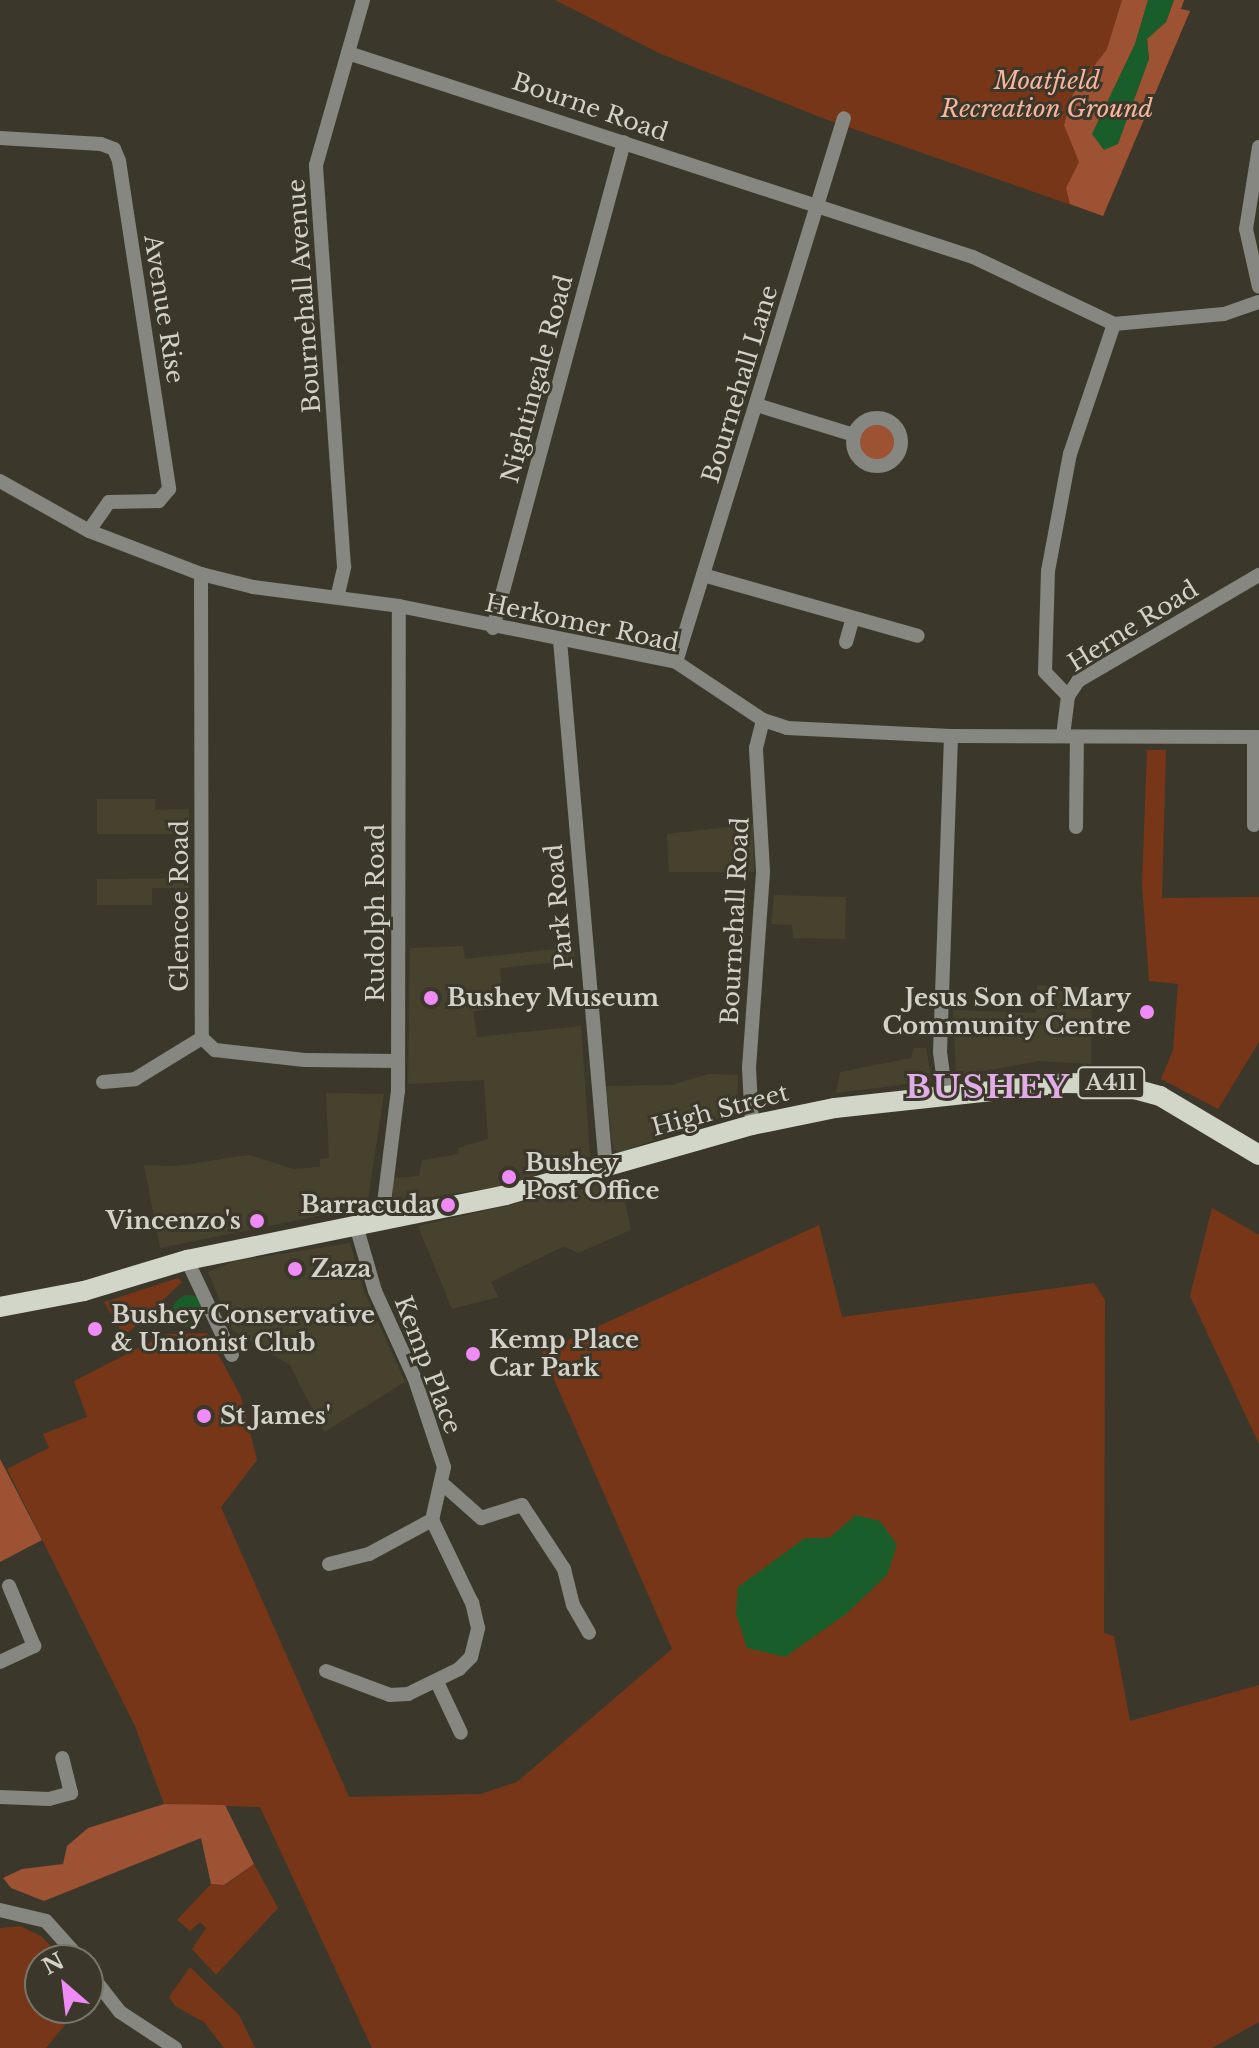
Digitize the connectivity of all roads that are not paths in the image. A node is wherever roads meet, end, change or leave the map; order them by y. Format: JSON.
{"nodes":[{"id":1,"x":363,"y":0,"type":"edge"},
{"id":2,"x":348,"y":53,"type":"junction"},
{"id":3,"x":844,"y":118,"type":"dead end"},
{"id":4,"x":0,"y":138,"type":"edge"},
{"id":5,"x":624,"y":142,"type":"junction"},
{"id":6,"x":1259,"y":147,"type":"edge"},
{"id":7,"x":816,"y":208,"type":"junction"},
{"id":8,"x":1259,"y":287,"type":"edge"},
{"id":9,"x":1259,"y":302,"type":"edge"},
{"id":10,"x":1114,"y":324,"type":"junction"},
{"id":11,"x":757,"y":405,"type":"junction"},
{"id":12,"x":854,"y":435,"type":"dead end"},
{"id":13,"x":0,"y":481,"type":"edge"},
{"id":14,"x":89,"y":531,"type":"junction"},
{"id":15,"x":201,"y":574,"type":"junction"},
{"id":16,"x":703,"y":575,"type":"junction"},
{"id":17,"x":1259,"y":575,"type":"edge"},
{"id":18,"x":338,"y":594,"type":"junction"},
{"id":19,"x":399,"y":606,"type":"junction"},
{"id":20,"x":852,"y":621,"type":"junction"},
{"id":21,"x":493,"y":628,"type":"junction"},
{"id":22,"x":918,"y":636,"type":"dead end"},
{"id":23,"x":560,"y":640,"type":"junction"},
{"id":24,"x":846,"y":642,"type":"dead end"},
{"id":25,"x":676,"y":662,"type":"junction"},
{"id":26,"x":1068,"y":696,"type":"junction"},
{"id":27,"x":763,"y":720,"type":"junction"},
{"id":28,"x":951,"y":736,"type":"junction"},
{"id":29,"x":1070,"y":737,"type":"junction"},
{"id":30,"x":1256,"y":737,"type":"edge"},
{"id":31,"x":1254,"y":825,"type":"dead end"},
{"id":32,"x":1076,"y":827,"type":"dead end"},
{"id":33,"x":202,"y":1038,"type":"junction"},
{"id":34,"x":398,"y":1061,"type":"junction"},
{"id":35,"x":103,"y":1082,"type":"dead end"},
{"id":36,"x":946,"y":1097,"type":"junction"},
{"id":37,"x":752,"y":1125,"type":"junction"},
{"id":38,"x":1259,"y":1155,"type":"edge"},
{"id":39,"x":606,"y":1169,"type":"junction"},
{"id":40,"x":382,"y":1219,"type":"junction"},
{"id":41,"x":356,"y":1225,"type":"junction"},
{"id":42,"x":187,"y":1260,"type":"junction"},
{"id":43,"x":0,"y":1307,"type":"edge"},
{"id":44,"x":232,"y":1355,"type":"dead end"},
{"id":45,"x":444,"y":1485,"type":"junction"},
{"id":46,"x":432,"y":1520,"type":"junction"},
{"id":47,"x":329,"y":1564,"type":"dead end"},
{"id":48,"x":9,"y":1586,"type":"dead end"},
{"id":49,"x":589,"y":1633,"type":"dead end"},
{"id":50,"x":0,"y":1662,"type":"edge"},
{"id":51,"x":326,"y":1671,"type":"dead end"},
{"id":52,"x":437,"y":1682,"type":"junction"},
{"id":53,"x":461,"y":1733,"type":"dead end"},
{"id":54,"x":62,"y":1758,"type":"dead end"},
{"id":55,"x":0,"y":1797,"type":"edge"},
{"id":56,"x":0,"y":1910,"type":"edge"},
{"id":57,"x":67,"y":1944,"type":"edge"},
{"id":58,"x":104,"y":1992,"type":"edge"},
{"id":59,"x":175,"y":2048,"type":"edge"}],
"edges":[{"from":1,"to":2,"type":"street","name":"Bournehall Avenue"},
{"from":2,"to":5,"type":"street","name":"Bourne Road"},
{"from":2,"to":18,"type":"street","name":"Bournehall Avenue"},
{"from":3,"to":7,"type":"street","name":"Bournehall Lane"},
{"from":4,"to":14,"type":"street","name":"Avenue Rise"},
{"from":5,"to":7,"type":"street","name":"Bourne Road"},
{"from":5,"to":21,"type":"street","name":"Nightingale Road"},
{"from":6,"to":8,"type":"street"},
{"from":7,"to":10,"type":"street","name":"Bourne Road"},
{"from":7,"to":11,"type":"street","name":"Bournehall Lane"},
{"from":9,"to":10,"type":"street"},
{"from":10,"to":26,"type":"street"},
{"from":11,"to":12,"type":"street"},
{"from":11,"to":16,"type":"street","name":"Bournehall Lane"},
{"from":13,"to":14,"type":"street","name":"Herkomer Road"},
{"from":14,"to":15,"type":"street","name":"Herkomer Road"},
{"from":15,"to":18,"type":"street","name":"Herkomer Road"},
{"from":15,"to":33,"type":"street","name":"Glencoe Road"},
{"from":16,"to":20,"type":"street"},
{"from":16,"to":25,"type":"street","name":"Bournehall Lane"},
{"from":17,"to":26,"type":"street","name":"Herne Road"},
{"from":18,"to":19,"type":"street","name":"Herkomer Road"},
{"from":19,"to":21,"type":"street","name":"Herkomer Road"},
{"from":19,"to":34,"type":"street","name":"Rudolph Road"},
{"from":20,"to":22,"type":"street"},
{"from":20,"to":24,"type":"street"},
{"from":21,"to":23,"type":"street","name":"Herkomer Road"},
{"from":23,"to":25,"type":"street","name":"Herkomer Road"},
{"from":23,"to":39,"type":"street","name":"Park Road"},
{"from":25,"to":27,"type":"street","name":"Herkomer Road"},
{"from":26,"to":29,"type":"street","name":"Herne Road"},
{"from":27,"to":28,"type":"street","name":"Herkomer Road"},
{"from":27,"to":37,"type":"street","name":"Bournehall Road"},
{"from":28,"to":29,"type":"street","name":"Herkomer Road"},
{"from":28,"to":36,"type":"street"},
{"from":29,"to":30,"type":"street","name":"Herkomer Road"},
{"from":29,"to":32,"type":"street","name":"Herne Road"},
{"from":30,"to":31,"type":"street"},
{"from":33,"to":34,"type":"street"},
{"from":33,"to":35,"type":"street"},
{"from":34,"to":40,"type":"street","name":"Rudolph Road"},
{"from":36,"to":37,"type":"main road","name":"High Street","number":"A411"},
{"from":36,"to":38,"type":"main road","name":"High Street","number":"A411"},
{"from":37,"to":39,"type":"main road","name":"High Street","number":"A411"},
{"from":39,"to":40,"type":"main road","name":"High Street","number":"A411"},
{"from":40,"to":41,"type":"main road","name":"High Street","number":"A411"},
{"from":41,"to":42,"type":"main road","name":"High Street","number":"A411"},
{"from":41,"to":45,"type":"street","name":"Kemp Place"},
{"from":42,"to":43,"type":"main road","name":"High Street","number":"A411"},
{"from":42,"to":44,"type":"street"},
{"from":45,"to":46,"type":"street","name":"Kemp Place"},
{"from":45,"to":49,"type":"street"},
{"from":46,"to":47,"type":"street"},
{"from":46,"to":52,"type":"street"},
{"from":48,"to":50,"type":"street"},
{"from":51,"to":52,"type":"street"},
{"from":52,"to":53,"type":"street"},
{"from":54,"to":55,"type":"street"},
{"from":56,"to":57,"type":"street"},
{"from":58,"to":59,"type":"street"}]}
